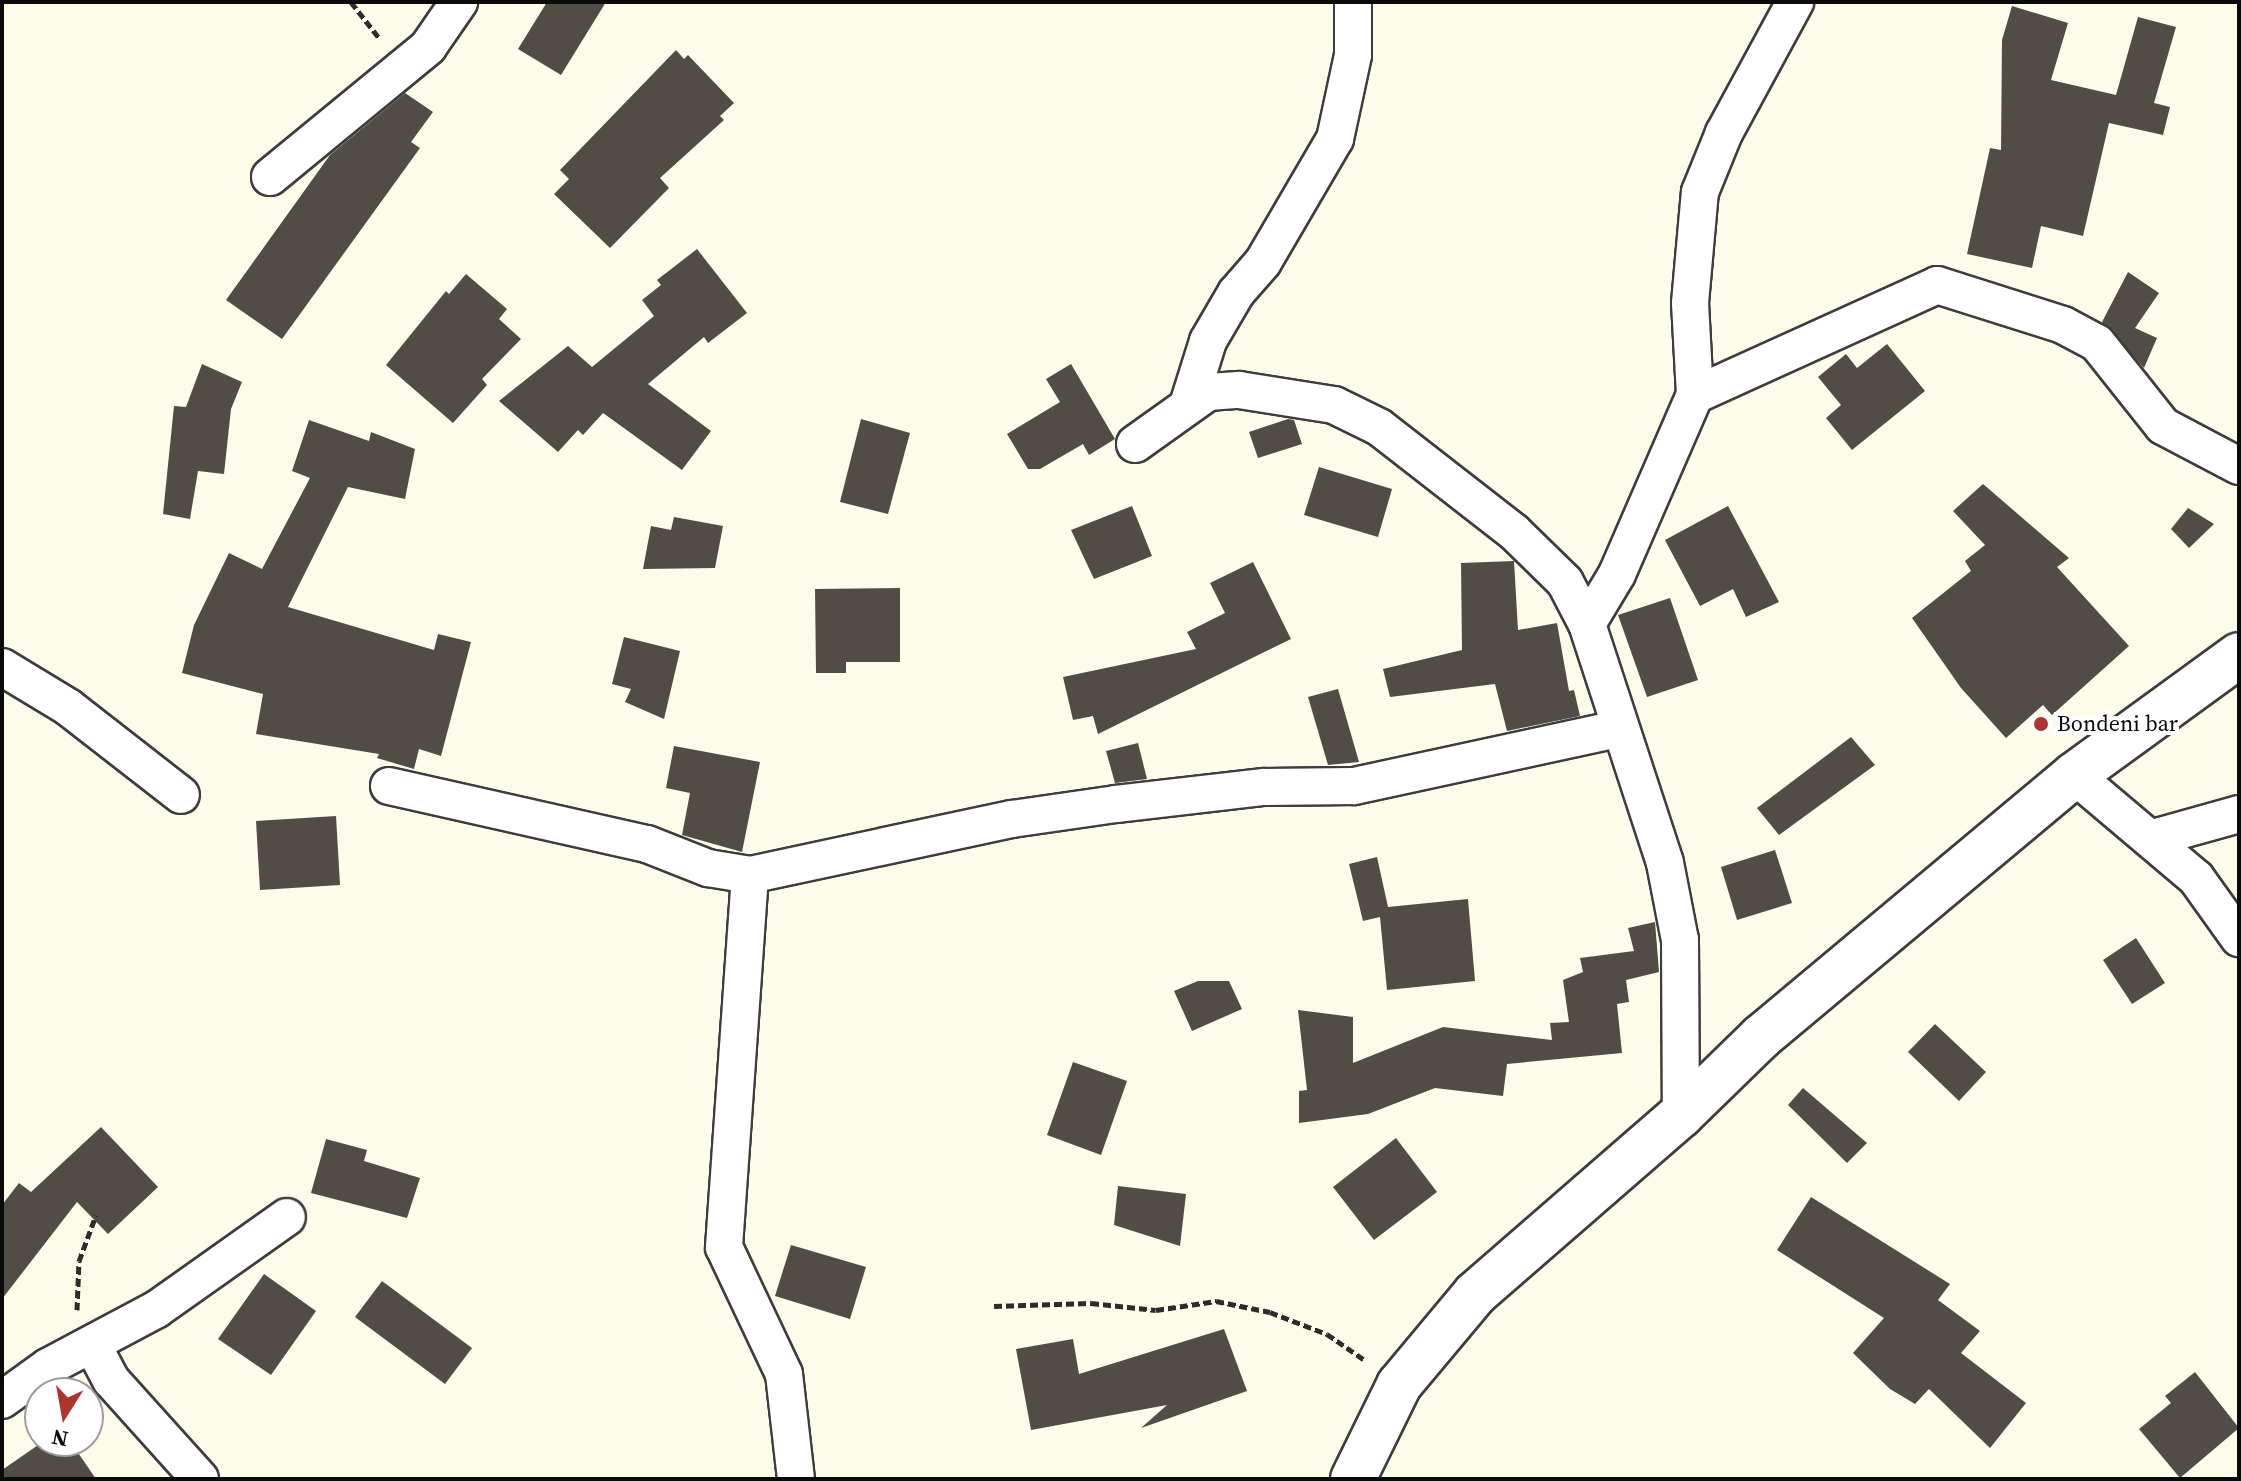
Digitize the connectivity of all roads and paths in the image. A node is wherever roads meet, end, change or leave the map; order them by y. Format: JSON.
{"nodes":[{"id":1,"x":351,"y":2,"type":"edge"},
{"id":2,"x":459,"y":2,"type":"edge"},
{"id":3,"x":1353,"y":2,"type":"edge"},
{"id":4,"x":1795,"y":2,"type":"edge"},
{"id":5,"x":400,"y":67,"type":"junction"},
{"id":6,"x":270,"y":177,"type":"dead end"},
{"id":7,"x":1695,"y":395,"type":"junction"},
{"id":8,"x":1188,"y":405,"type":"junction"},
{"id":9,"x":1135,"y":444,"type":"dead end"},
{"id":10,"x":2239,"y":466,"type":"edge"},
{"id":11,"x":1587,"y":624,"type":"junction"},
{"id":12,"x":2239,"y":655,"type":"edge"},
{"id":13,"x":2,"y":667,"type":"edge"},
{"id":14,"x":1618,"y":729,"type":"junction"},
{"id":15,"x":2074,"y":775,"type":"junction"},
{"id":16,"x":389,"y":786,"type":"dead end"},
{"id":17,"x":181,"y":795,"type":"dead end"},
{"id":18,"x":2239,"y":814,"type":"edge"},
{"id":19,"x":2153,"y":838,"type":"junction"},
{"id":20,"x":750,"y":875,"type":"junction"},
{"id":21,"x":2239,"y":938,"type":"edge"},
{"id":22,"x":1681,"y":1115,"type":"junction"},
{"id":23,"x":96,"y":1215,"type":"dead end"},
{"id":24,"x":287,"y":1217,"type":"dead end"},
{"id":25,"x":994,"y":1306,"type":"dead end"},
{"id":26,"x":88,"y":1345,"type":"junction"},
{"id":27,"x":1399,"y":1385,"type":"junction"},
{"id":28,"x":2,"y":1400,"type":"edge"},
{"id":29,"x":200,"y":1479,"type":"edge"},
{"id":30,"x":796,"y":1479,"type":"edge"},
{"id":31,"x":1353,"y":1479,"type":"edge"}],
"edges":[{"from":1,"to":5,"type":"path"},
{"from":2,"to":5,"type":"street"},
{"from":3,"to":8,"type":"street"},
{"from":4,"to":7,"type":"street"},
{"from":5,"to":6,"type":"street"},
{"from":7,"to":10,"type":"street"},
{"from":7,"to":11,"type":"street"},
{"from":8,"to":9,"type":"street"},
{"from":8,"to":11,"type":"street"},
{"from":11,"to":14,"type":"street"},
{"from":12,"to":15,"type":"street"},
{"from":13,"to":17,"type":"street"},
{"from":14,"to":20,"type":"street"},
{"from":14,"to":22,"type":"street"},
{"from":15,"to":19,"type":"street"},
{"from":15,"to":22,"type":"street"},
{"from":16,"to":20,"type":"street"},
{"from":18,"to":19,"type":"street"},
{"from":19,"to":21,"type":"street"},
{"from":20,"to":30,"type":"street"},
{"from":22,"to":27,"type":"street"},
{"from":23,"to":26,"type":"path"},
{"from":24,"to":26,"type":"street"},
{"from":25,"to":27,"type":"path"},
{"from":26,"to":28,"type":"street"},
{"from":26,"to":29,"type":"street"},
{"from":27,"to":31,"type":"street"}]}
